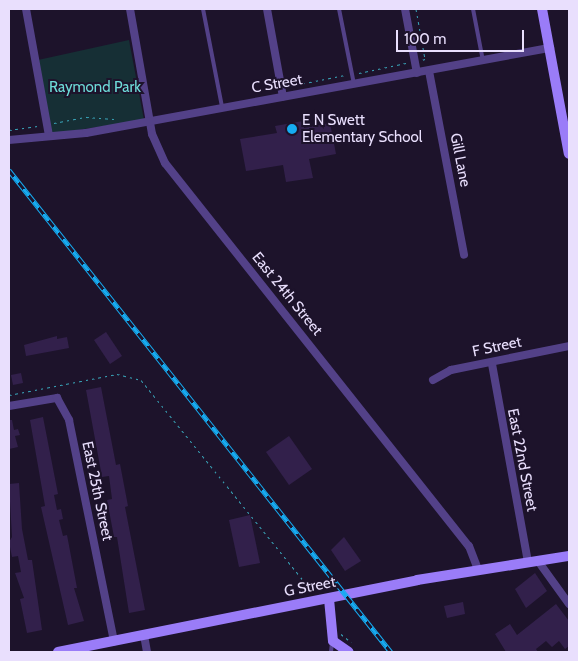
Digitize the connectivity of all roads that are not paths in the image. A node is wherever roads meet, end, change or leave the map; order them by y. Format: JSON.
{"nodes":[{"id":1,"x":26,"y":9,"type":"edge"},
{"id":2,"x":130,"y":9,"type":"edge"},
{"id":3,"x":203,"y":9,"type":"edge"},
{"id":4,"x":267,"y":9,"type":"edge"},
{"id":5,"x":339,"y":9,"type":"edge"},
{"id":6,"x":405,"y":9,"type":"edge"},
{"id":7,"x":473,"y":9,"type":"edge"},
{"id":8,"x":542,"y":9,"type":"edge"},
{"id":9,"x":550,"y":48,"type":"junction"},
{"id":10,"x":483,"y":61,"type":"junction"},
{"id":11,"x":429,"y":71,"type":"junction"},
{"id":12,"x":417,"y":73,"type":"junction"},
{"id":13,"x":354,"y":84,"type":"junction"},
{"id":14,"x":283,"y":97,"type":"junction"},
{"id":15,"x":223,"y":108,"type":"junction"},
{"id":16,"x":150,"y":121,"type":"junction"},
{"id":17,"x":49,"y":136,"type":"junction"},
{"id":18,"x":9,"y":140,"type":"edge"},
{"id":19,"x":569,"y":154,"type":"edge"},
{"id":20,"x":464,"y":255,"type":"dead end"},
{"id":21,"x":569,"y":346,"type":"edge"},
{"id":22,"x":492,"y":364,"type":"junction"},
{"id":23,"x":433,"y":380,"type":"dead end"},
{"id":24,"x":9,"y":406,"type":"edge"},
{"id":25,"x":569,"y":556,"type":"edge"},
{"id":26,"x":533,"y":561,"type":"junction"},
{"id":27,"x":478,"y":570,"type":"junction"},
{"id":28,"x":329,"y":599,"type":"junction"},
{"id":29,"x":569,"y":604,"type":"edge"},
{"id":30,"x":144,"y":635,"type":"junction"},
{"id":31,"x":336,"y":637,"type":"junction"},
{"id":32,"x":114,"y":641,"type":"junction"},
{"id":33,"x":352,"y":650,"type":"edge"},
{"id":34,"x":58,"y":652,"type":"edge"},
{"id":35,"x":147,"y":652,"type":"edge"},
{"id":36,"x":331,"y":652,"type":"edge"}],
"edges":[{"from":1,"to":17,"type":"street"},
{"from":2,"to":16,"type":"street","name":"East 24th Street"},
{"from":3,"to":15,"type":"lane"},
{"from":4,"to":14,"type":"street"},
{"from":5,"to":13,"type":"lane"},
{"from":6,"to":12,"type":"street"},
{"from":7,"to":10,"type":"lane"},
{"from":8,"to":9,"type":"main road"},
{"from":9,"to":10,"type":"street","name":"C Street"},
{"from":9,"to":19,"type":"main road"},
{"from":10,"to":11,"type":"street","name":"C Street"},
{"from":11,"to":12,"type":"street","name":"C Street"},
{"from":11,"to":20,"type":"street","name":"Gill Lane"},
{"from":12,"to":13,"type":"street","name":"C Street"},
{"from":13,"to":14,"type":"street","name":"C Street"},
{"from":14,"to":15,"type":"street","name":"C Street"},
{"from":15,"to":16,"type":"street","name":"C Street"},
{"from":16,"to":17,"type":"street","name":"C Street"},
{"from":16,"to":27,"type":"street","name":"East 24th Street"},
{"from":17,"to":18,"type":"street","name":"C Street"},
{"from":21,"to":22,"type":"street","name":"F Street"},
{"from":22,"to":23,"type":"street","name":"F Street"},
{"from":22,"to":26,"type":"street","name":"East 22nd Street"},
{"from":24,"to":32,"type":"street","name":"East 25th Street"},
{"from":25,"to":26,"type":"main road","name":"G Street"},
{"from":26,"to":27,"type":"main road","name":"G Street"},
{"from":26,"to":29,"type":"street"},
{"from":27,"to":28,"type":"main road","name":"G Street"},
{"from":28,"to":30,"type":"main road","name":"G Street"},
{"from":28,"to":31,"type":"main road"},
{"from":30,"to":32,"type":"main road","name":"G Street"},
{"from":30,"to":35,"type":"street"},
{"from":31,"to":33,"type":"main road"},
{"from":31,"to":36,"type":"lane"},
{"from":32,"to":34,"type":"main road","name":"G Street"}]}
